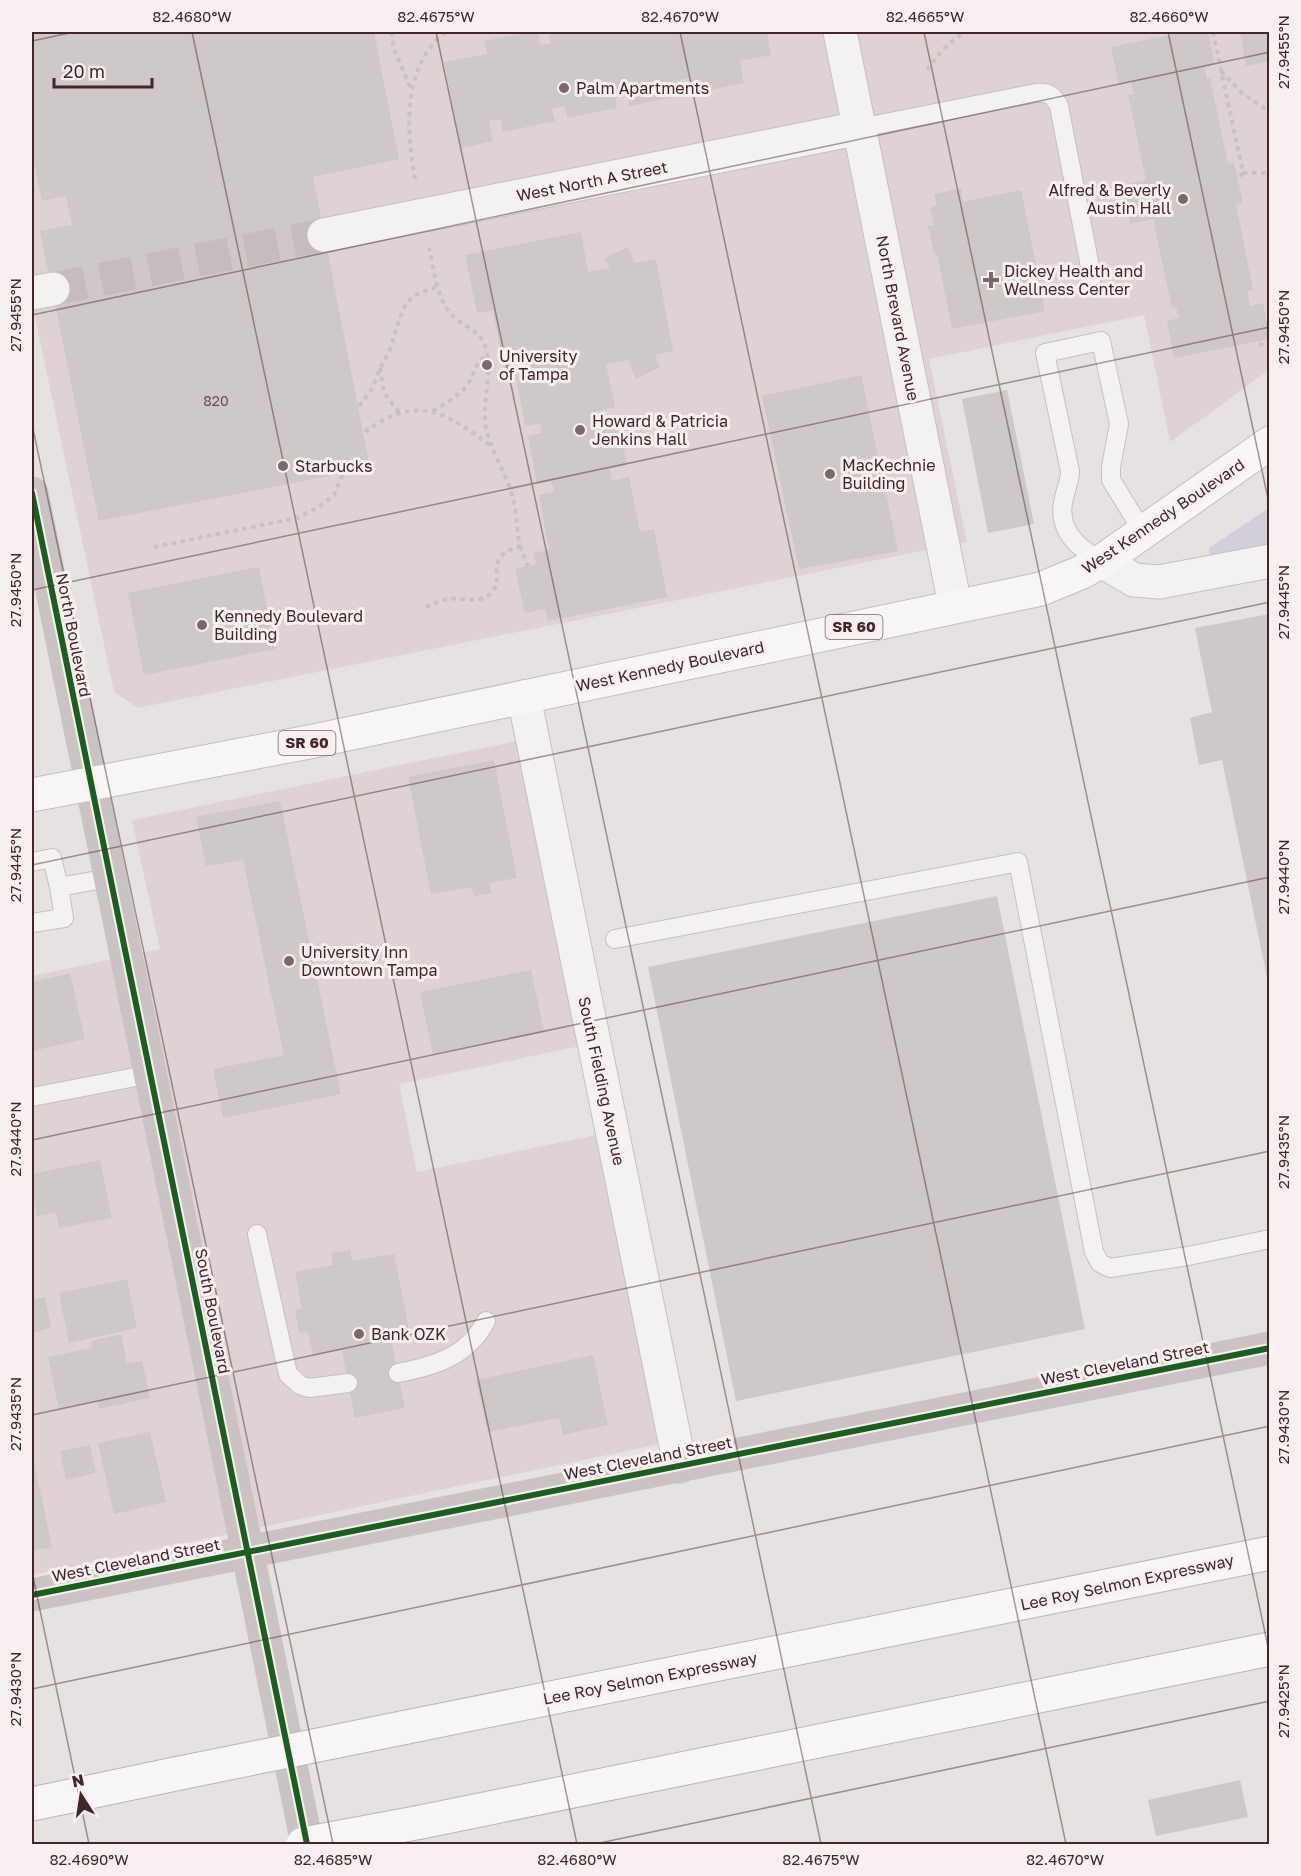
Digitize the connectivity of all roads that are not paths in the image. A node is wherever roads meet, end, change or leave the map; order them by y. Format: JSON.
{"nodes":[{"id":1,"x":840,"y":32,"type":"edge"},
{"id":2,"x":860,"y":128,"type":"junction"},
{"id":3,"x":324,"y":235,"type":"tunnel mouth"},
{"id":4,"x":1092,"y":277,"type":"dead end"},
{"id":5,"x":1269,"y":443,"type":"edge"},
{"id":6,"x":32,"y":497,"type":"edge"},
{"id":7,"x":1143,"y":532,"type":"junction"},
{"id":8,"x":1102,"y":561,"type":"junction"},
{"id":9,"x":1269,"y":561,"type":"edge"},
{"id":10,"x":955,"y":605,"type":"junction"},
{"id":11,"x":524,"y":697,"type":"junction"},
{"id":12,"x":90,"y":783,"type":"junction"},
{"id":13,"x":32,"y":795,"type":"edge"},
{"id":14,"x":32,"y":862,"type":"edge"},
{"id":15,"x":109,"y":878,"type":"junction"},
{"id":16,"x":58,"y":887,"type":"junction"},
{"id":17,"x":32,"y":923,"type":"edge"},
{"id":18,"x":615,"y":939,"type":"dead end"},
{"id":19,"x":152,"y":1074,"type":"junction"},
{"id":20,"x":32,"y":1097,"type":"edge"},
{"id":21,"x":257,"y":1234,"type":"dead end"},
{"id":22,"x":1269,"y":1239,"type":"edge"},
{"id":23,"x":486,"y":1321,"type":"dead end"},
{"id":24,"x":1269,"y":1348,"type":"edge"},
{"id":25,"x":398,"y":1373,"type":"dead end"},
{"id":26,"x":348,"y":1383,"type":"dead end"},
{"id":27,"x":680,"y":1466,"type":"junction"},
{"id":28,"x":248,"y":1551,"type":"junction"},
{"id":29,"x":1269,"y":1553,"type":"edge"},
{"id":30,"x":32,"y":1594,"type":"edge"},
{"id":31,"x":1269,"y":1649,"type":"edge"},
{"id":32,"x":162,"y":1777,"type":"junction"},
{"id":33,"x":32,"y":1791,"type":"edge"},
{"id":34,"x":32,"y":1804,"type":"edge"},
{"id":35,"x":305,"y":1845,"type":"edge"}],
"edges":[{"from":1,"to":2,"type":"street","name":"North Brevard Avenue"},
{"from":2,"to":3,"type":"street","name":"West North A Street"},
{"from":2,"to":4,"type":"lane"},
{"from":2,"to":10,"type":"street","name":"North Brevard Avenue"},
{"from":5,"to":7,"type":"main road","name":"West Kennedy Boulevard","number":"SR 60"},
{"from":6,"to":12,"type":"street","name":"North Boulevard"},
{"from":7,"to":8,"type":"main road","name":"West Kennedy Boulevard","number":"SR 60"},
{"from":7,"to":8,"type":"lane"},
{"from":8,"to":9,"type":"street"},
{"from":8,"to":10,"type":"main road","name":"West Kennedy Boulevard","number":"SR 60"},
{"from":10,"to":11,"type":"main road","name":"West Kennedy Boulevard","number":"SR 60"},
{"from":11,"to":12,"type":"main road","name":"West Kennedy Boulevard","number":"SR 60"},
{"from":11,"to":27,"type":"street","name":"South Fielding Avenue"},
{"from":12,"to":13,"type":"main road","name":"West Kennedy Boulevard","number":"SR 60"},
{"from":12,"to":15,"type":"street","name":"South Boulevard"},
{"from":14,"to":16,"type":"lane"},
{"from":15,"to":16,"type":"lane"},
{"from":15,"to":19,"type":"street","name":"South Boulevard"},
{"from":16,"to":17,"type":"lane"},
{"from":18,"to":22,"type":"lane"},
{"from":19,"to":20,"type":"lane"},
{"from":19,"to":28,"type":"street","name":"South Boulevard"},
{"from":21,"to":26,"type":"lane"},
{"from":23,"to":25,"type":"lane"},
{"from":24,"to":27,"type":"street","name":"West Cleveland Street"},
{"from":27,"to":28,"type":"street","name":"West Cleveland Street"},
{"from":28,"to":30,"type":"street","name":"West Cleveland Street"},
{"from":28,"to":35,"type":"street","name":"South Boulevard"},
{"from":29,"to":32,"type":"main road","name":"Lee Roy Selmon Expressway","bridge":true},
{"from":31,"to":35,"type":"main road","bridge":true},
{"from":32,"to":33,"type":"main road"},
{"from":32,"to":34,"type":"main road","name":"Lee Roy Selmon Expressway"}]}
